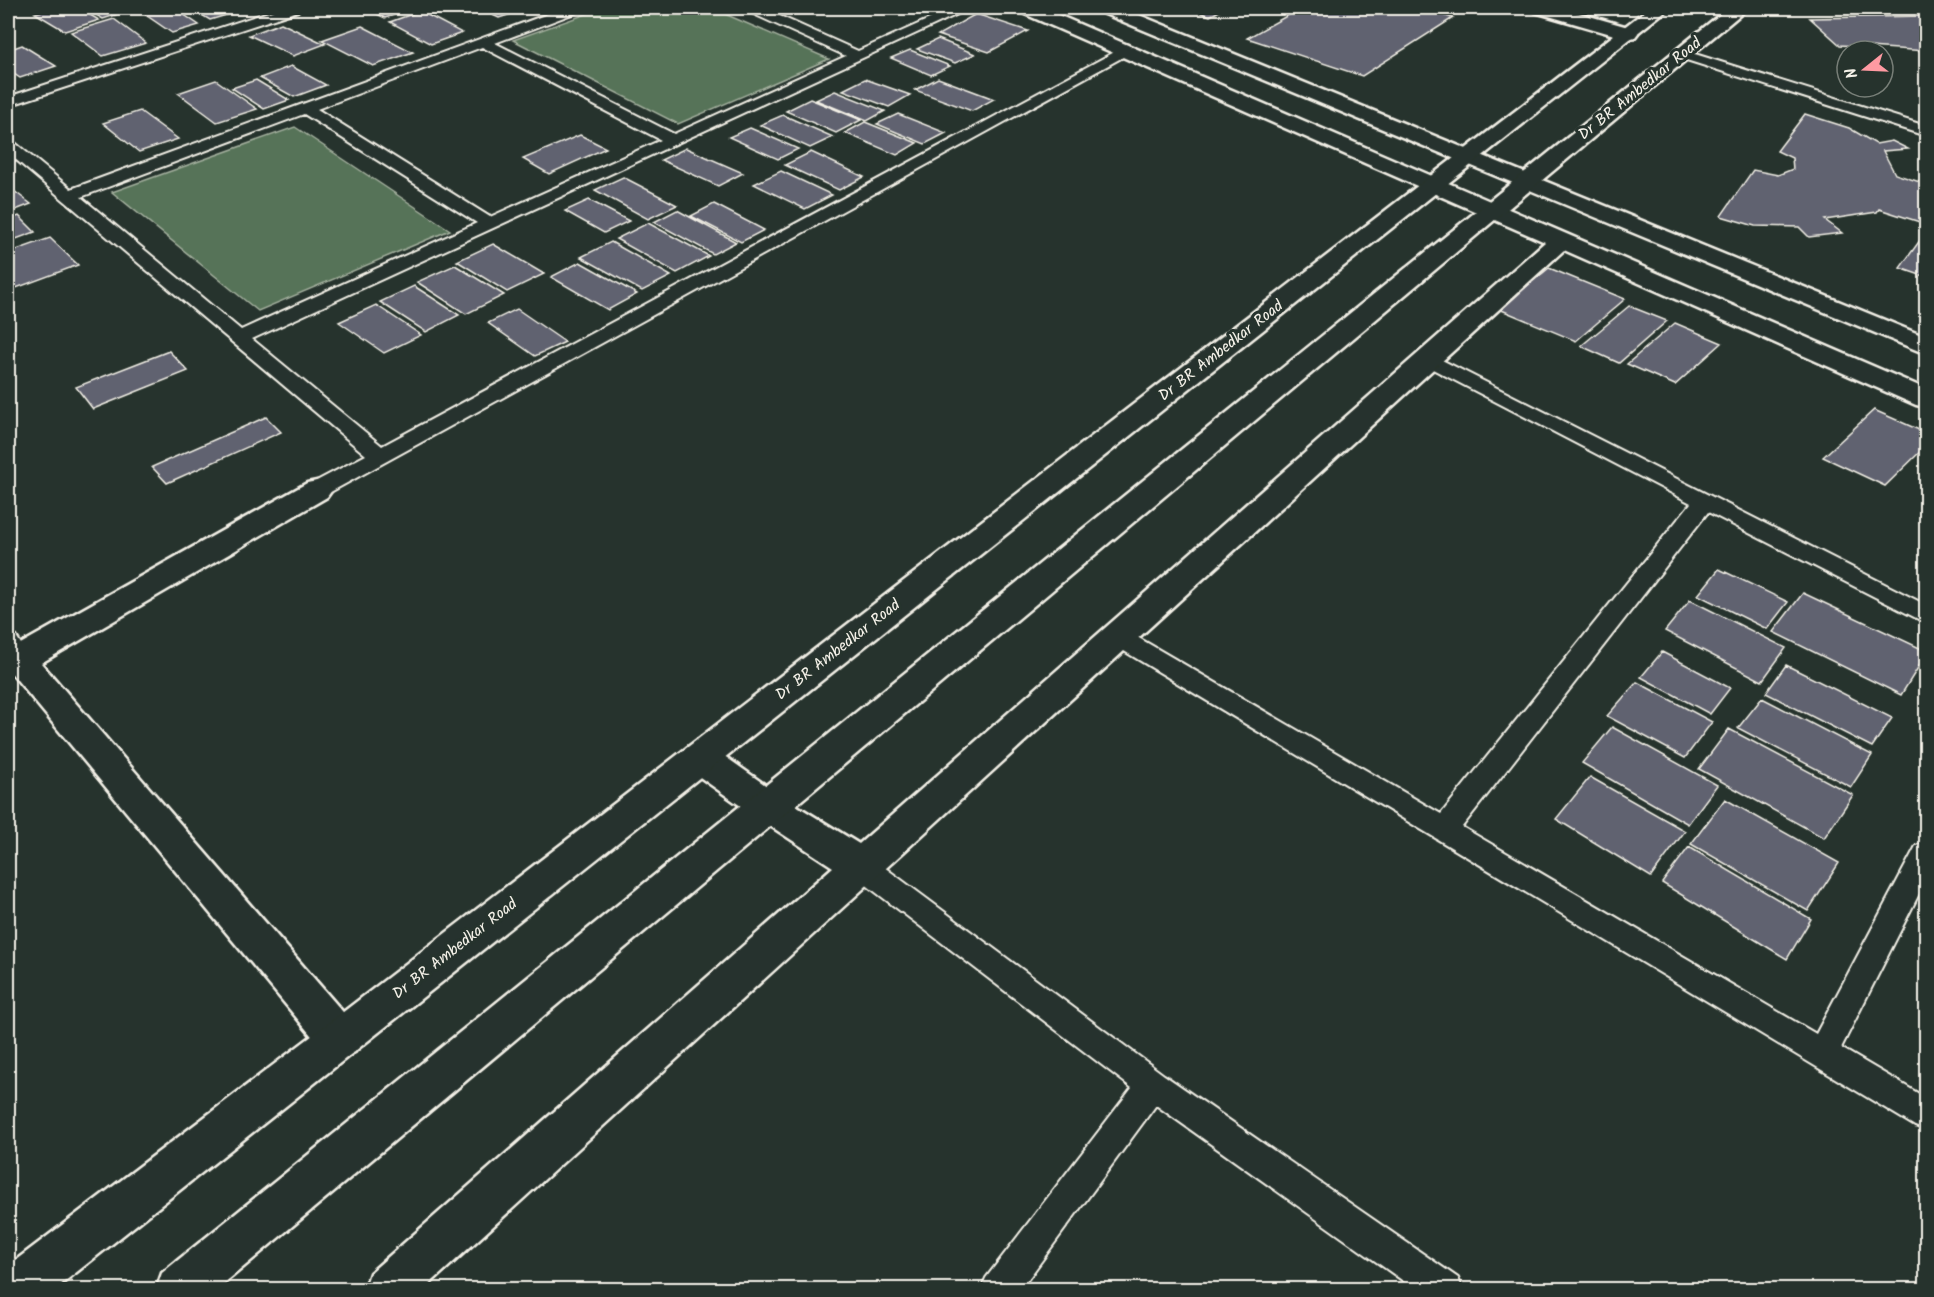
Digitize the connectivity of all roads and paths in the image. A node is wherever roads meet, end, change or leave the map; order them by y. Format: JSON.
{"nodes":[{"id":1,"x":293,"y":8,"type":"edge"},
{"id":2,"x":575,"y":8,"type":"edge"},
{"id":3,"x":752,"y":8,"type":"edge"},
{"id":4,"x":964,"y":8,"type":"edge"},
{"id":5,"x":1107,"y":8,"type":"edge"},
{"id":6,"x":1542,"y":8,"type":"edge"},
{"id":7,"x":1660,"y":8,"type":"edge"},
{"id":8,"x":1739,"y":8,"type":"edge"},
{"id":9,"x":1043,"y":10,"type":"edge"},
{"id":10,"x":1628,"y":33,"type":"junction"},
{"id":11,"x":483,"y":42,"type":"junction"},
{"id":12,"x":1127,"y":51,"type":"junction"},
{"id":13,"x":1682,"y":54,"type":"junction"},
{"id":14,"x":857,"y":56,"type":"junction"},
{"id":15,"x":8,"y":102,"type":"edge"},
{"id":16,"x":305,"y":108,"type":"junction"},
{"id":17,"x":1926,"y":131,"type":"edge"},
{"id":18,"x":674,"y":140,"type":"junction"},
{"id":19,"x":8,"y":145,"type":"edge"},
{"id":20,"x":1468,"y":158,"type":"junction"},
{"id":21,"x":1527,"y":182,"type":"junction"},
{"id":22,"x":1436,"y":183,"type":"junction"},
{"id":23,"x":69,"y":196,"type":"junction"},
{"id":24,"x":1494,"y":209,"type":"junction"},
{"id":25,"x":490,"y":224,"type":"junction"},
{"id":26,"x":1562,"y":238,"type":"junction"},
{"id":27,"x":238,"y":338,"type":"junction"},
{"id":28,"x":1926,"y":346,"type":"edge"},
{"id":29,"x":1428,"y":359,"type":"junction"},
{"id":30,"x":1926,"y":399,"type":"edge"},
{"id":31,"x":379,"y":455,"type":"junction"},
{"id":32,"x":317,"y":490,"type":"joint"},
{"id":33,"x":1705,"y":501,"type":"junction"},
{"id":34,"x":1926,"y":615,"type":"edge"},
{"id":35,"x":1117,"y":636,"type":"junction"},
{"id":36,"x":11,"y":656,"type":"edge"},
{"id":37,"x":700,"y":758,"type":"junction"},
{"id":38,"x":768,"y":806,"type":"junction"},
{"id":39,"x":1444,"y":830,"type":"junction"},
{"id":40,"x":1926,"y":854,"type":"edge"},
{"id":41,"x":862,"y":866,"type":"junction"},
{"id":42,"x":340,"y":1039,"type":"junction"},
{"id":43,"x":1822,"y":1053,"type":"junction"},
{"id":44,"x":1153,"y":1085,"type":"junction"},
{"id":45,"x":1926,"y":1115,"type":"edge"},
{"id":46,"x":15,"y":1290,"type":"edge"},
{"id":47,"x":179,"y":1290,"type":"edge"},
{"id":48,"x":387,"y":1290,"type":"edge"},
{"id":49,"x":998,"y":1290,"type":"edge"},
{"id":50,"x":1446,"y":1290,"type":"edge"}],
"edges":[{"from":1,"to":15,"type":"lane"},
{"from":2,"to":11,"type":"lane"},
{"from":3,"to":14,"type":"lane"},
{"from":4,"to":14,"type":"lane"},
{"from":5,"to":20,"type":"street"},
{"from":6,"to":10,"type":"street"},
{"from":7,"to":10,"type":"street","name":"Dr BR Ambedkar Road"},
{"from":8,"to":13,"type":"street","name":"Dr BR Ambedkar Road"},
{"from":9,"to":12,"type":"street"},
{"from":10,"to":20,"type":"street","name":"Dr BR Ambedkar Road"},
{"from":11,"to":16,"type":"lane"},
{"from":11,"to":18,"type":"lane"},
{"from":12,"to":22,"type":"street"},
{"from":12,"to":31,"type":"lane"},
{"from":13,"to":17,"type":"lane"},
{"from":13,"to":21,"type":"street","name":"Dr BR Ambedkar Road"},
{"from":14,"to":18,"type":"lane"},
{"from":16,"to":23,"type":"lane"},
{"from":16,"to":25,"type":"lane"},
{"from":18,"to":25,"type":"lane"},
{"from":19,"to":23,"type":"lane"},
{"from":20,"to":21,"type":"street"},
{"from":20,"to":22,"type":"street","name":"Dr BR Ambedkar Road"},
{"from":21,"to":24,"type":"street","name":"Dr BR Ambedkar Road"},
{"from":21,"to":28,"type":"street"},
{"from":22,"to":24,"type":"street"},
{"from":22,"to":37,"type":"street","name":"Dr BR Ambedkar Road"},
{"from":23,"to":27,"type":"lane"},
{"from":24,"to":26,"type":"street"},
{"from":24,"to":38,"type":"street","name":"Dr BR Ambedkar Road"},
{"from":25,"to":27,"type":"lane"},
{"from":26,"to":29,"type":"street"},
{"from":26,"to":30,"type":"street"},
{"from":27,"to":31,"type":"lane"},
{"from":29,"to":33,"type":"lane"},
{"from":29,"to":35,"type":"street"},
{"from":31,"to":32,"type":"lane"},
{"from":32,"to":36,"type":"street"},
{"from":33,"to":34,"type":"lane"},
{"from":33,"to":39,"type":"lane"},
{"from":35,"to":39,"type":"lane"},
{"from":35,"to":41,"type":"street"},
{"from":36,"to":42,"type":"street"},
{"from":37,"to":38,"type":"street"},
{"from":37,"to":42,"type":"street","name":"Dr BR Ambedkar Road"},
{"from":38,"to":41,"type":"street"},
{"from":38,"to":47,"type":"street","name":"Dr BR Ambedkar Road"},
{"from":39,"to":43,"type":"lane"},
{"from":40,"to":43,"type":"lane"},
{"from":41,"to":44,"type":"lane"},
{"from":41,"to":48,"type":"street"},
{"from":42,"to":46,"type":"street","name":"Dr BR Ambedkar Road"},
{"from":43,"to":45,"type":"lane"},
{"from":44,"to":49,"type":"lane"},
{"from":44,"to":50,"type":"lane"}]}
